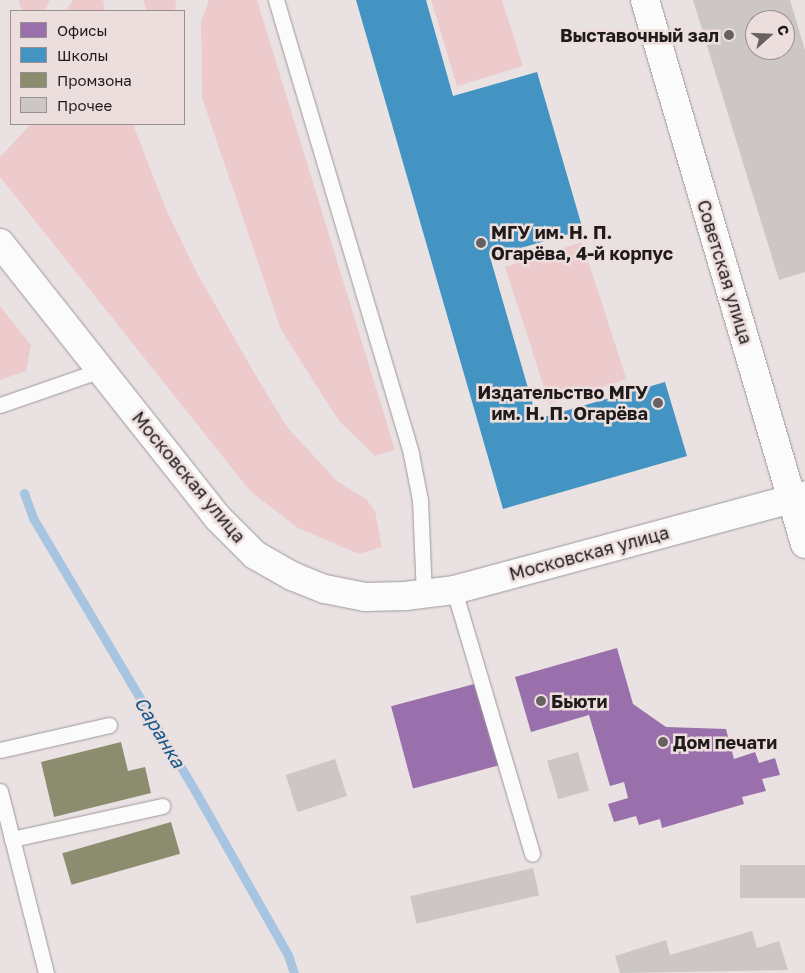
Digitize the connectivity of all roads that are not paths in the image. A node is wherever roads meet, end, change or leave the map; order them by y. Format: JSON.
{"nodes":[{"id":1,"x":276,"y":0,"type":"edge"},
{"id":2,"x":645,"y":0,"type":"edge"},
{"id":3,"x":0,"y":243,"type":"edge"},
{"id":4,"x":101,"y":370,"type":"junction"},
{"id":5,"x":0,"y":405,"type":"edge"},
{"id":6,"x":799,"y":496,"type":"edge"},
{"id":7,"x":805,"y":544,"type":"edge"},
{"id":8,"x":454,"y":590,"type":"junction"},
{"id":9,"x":424,"y":594,"type":"junction"},
{"id":10,"x":109,"y":725,"type":"dead end"},
{"id":11,"x":0,"y":750,"type":"edge"},
{"id":12,"x":0,"y":791,"type":"edge"},
{"id":13,"x":162,"y":806,"type":"dead end"},
{"id":14,"x":12,"y":839,"type":"junction"},
{"id":15,"x":532,"y":854,"type":"dead end"},
{"id":16,"x":46,"y":973,"type":"edge"}],
"edges":[{"from":1,"to":9,"type":"lane"},
{"from":2,"to":6,"type":"street","name":"Советская улица"},
{"from":3,"to":4,"type":"street","name":"Московская улица"},
{"from":4,"to":5,"type":"lane"},
{"from":4,"to":9,"type":"street","name":"Московская улица"},
{"from":6,"to":7,"type":"street","name":"Советская улица"},
{"from":6,"to":8,"type":"street","name":"Московская улица"},
{"from":8,"to":9,"type":"street","name":"Московская улица"},
{"from":8,"to":15,"type":"lane"},
{"from":10,"to":11,"type":"lane"},
{"from":12,"to":14,"type":"lane"},
{"from":13,"to":14,"type":"lane"},
{"from":14,"to":16,"type":"lane"}]}
